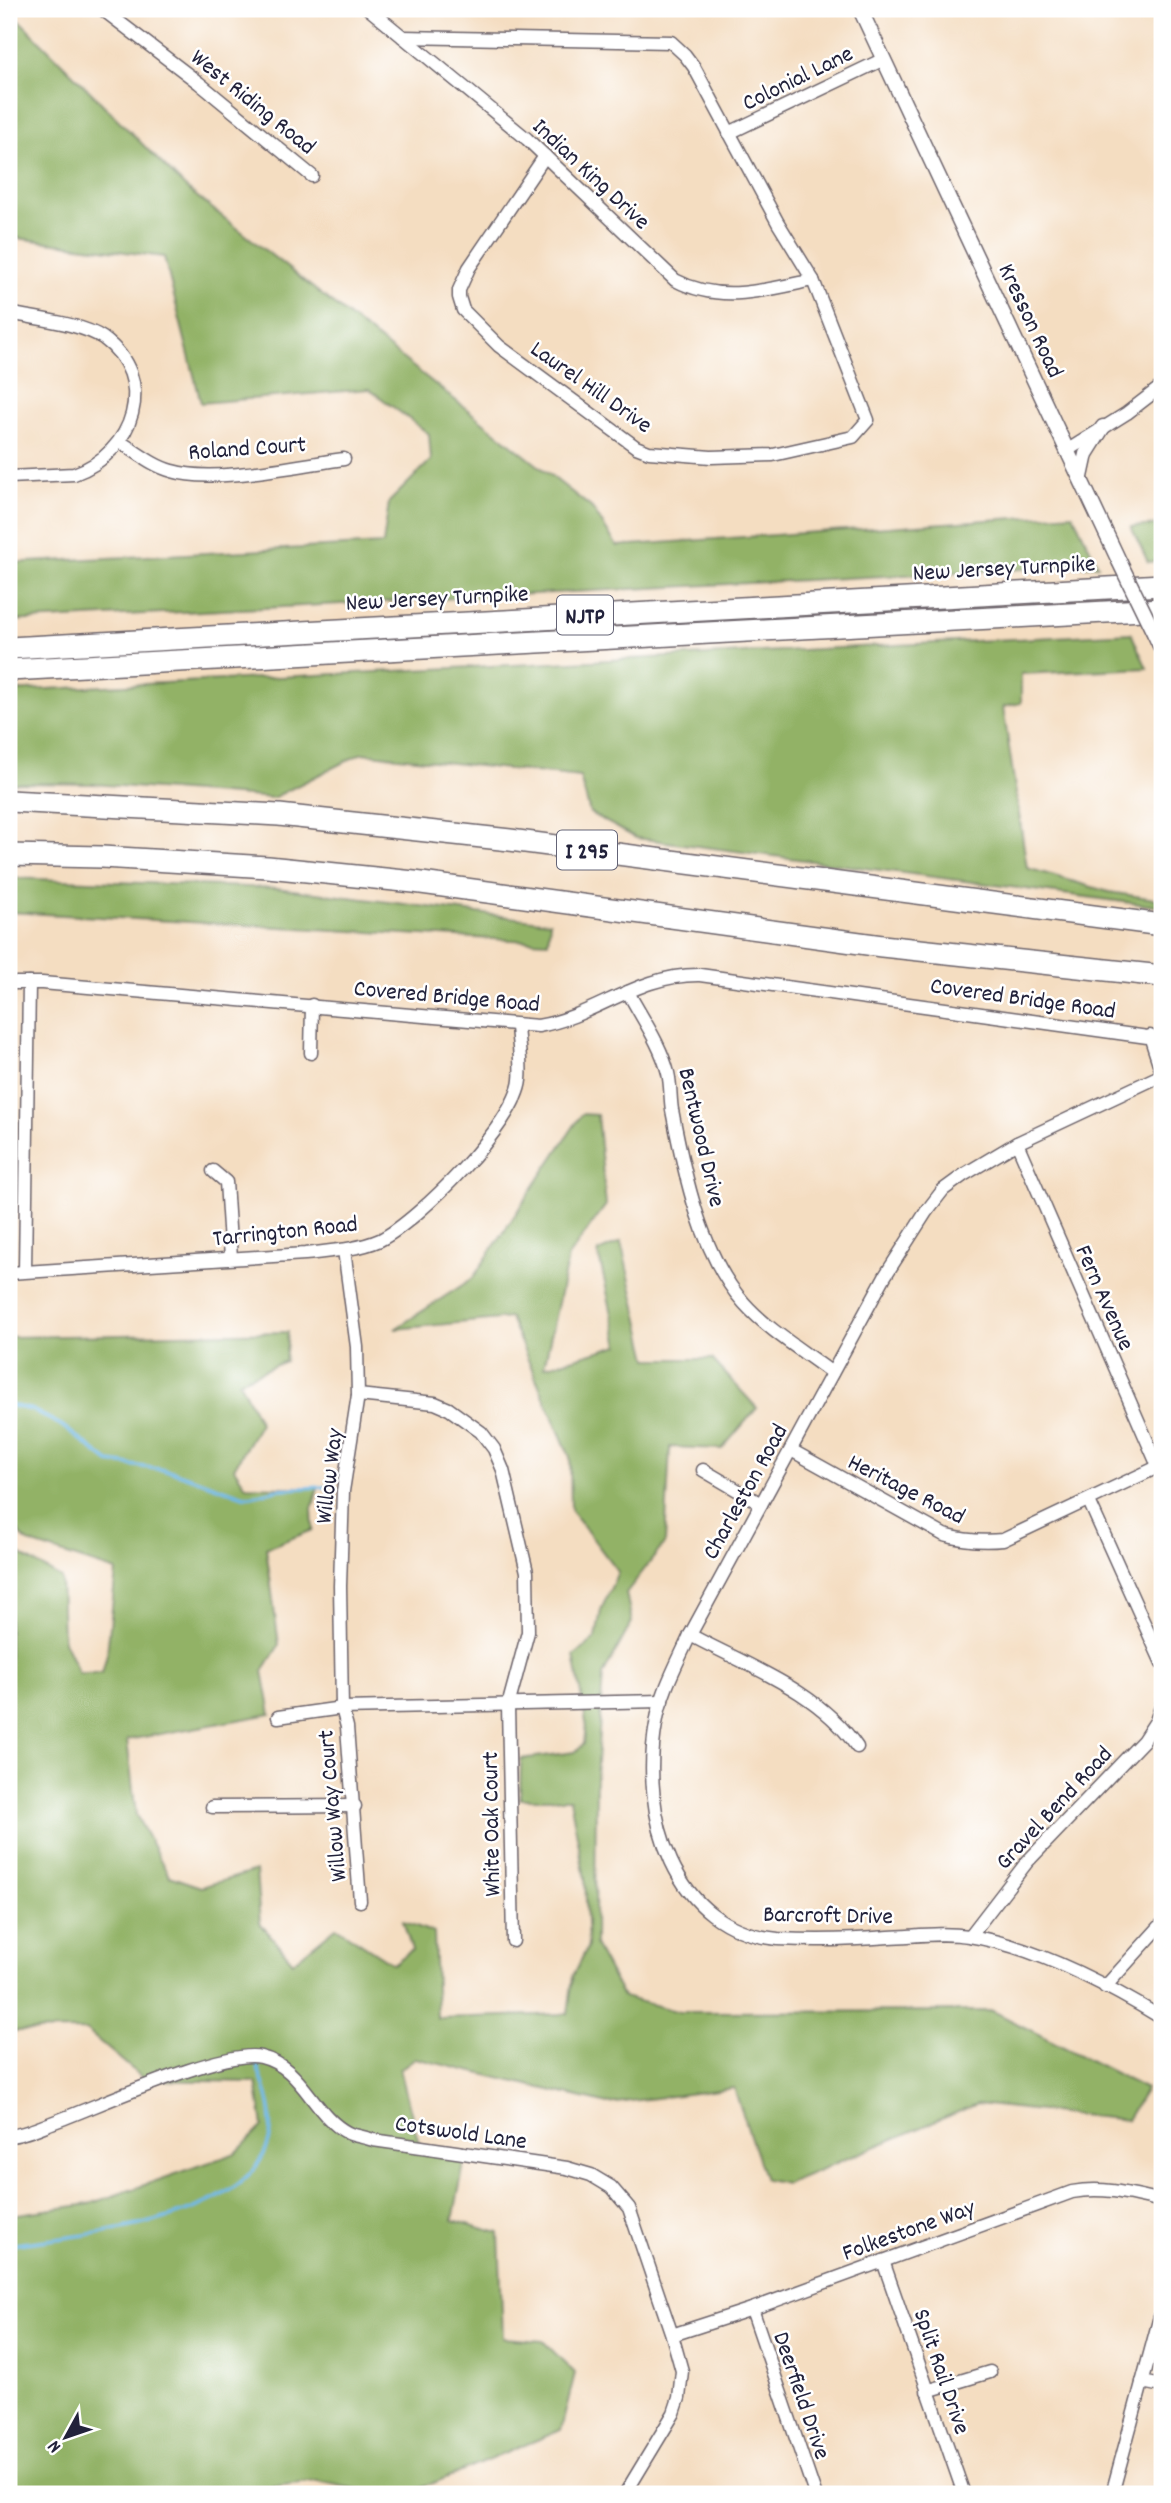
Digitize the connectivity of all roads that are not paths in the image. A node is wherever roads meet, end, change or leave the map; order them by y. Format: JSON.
{"nodes":[{"id":1,"x":102,"y":9,"type":"edge"},
{"id":2,"x":369,"y":9,"type":"edge"},
{"id":3,"x":860,"y":9,"type":"edge"},
{"id":4,"x":404,"y":37,"type":"junction"},
{"id":5,"x":884,"y":59,"type":"junction"},
{"id":6,"x":729,"y":133,"type":"junction"},
{"id":7,"x":545,"y":156,"type":"junction"},
{"id":8,"x":312,"y":176,"type":"dead end"},
{"id":9,"x":813,"y":280,"type":"junction"},
{"id":10,"x":9,"y":313,"type":"edge"},
{"id":11,"x":1162,"y":386,"type":"edge"},
{"id":12,"x":1103,"y":427,"type":"junction"},
{"id":13,"x":120,"y":442,"type":"junction"},
{"id":14,"x":1068,"y":450,"type":"junction"},
{"id":15,"x":344,"y":459,"type":"dead end"},
{"id":16,"x":9,"y":477,"type":"edge"},
{"id":17,"x":1081,"y":479,"type":"junction"},
{"id":18,"x":1162,"y":585,"type":"edge"},
{"id":19,"x":1162,"y":609,"type":"edge"},
{"id":20,"x":9,"y":648,"type":"edge"},
{"id":21,"x":1162,"y":650,"type":"edge"},
{"id":22,"x":9,"y":670,"type":"edge"},
{"id":23,"x":9,"y":801,"type":"edge"},
{"id":24,"x":9,"y":855,"type":"edge"},
{"id":25,"x":1162,"y":925,"type":"edge"},
{"id":26,"x":1162,"y":976,"type":"edge"},
{"id":27,"x":9,"y":983,"type":"edge"},
{"id":28,"x":29,"y":983,"type":"junction"},
{"id":29,"x":628,"y":992,"type":"junction"},
{"id":30,"x":312,"y":1005,"type":"junction"},
{"id":31,"x":517,"y":1026,"type":"junction"},
{"id":32,"x":1156,"y":1037,"type":"edge"},
{"id":33,"x":311,"y":1053,"type":"dead end"},
{"id":34,"x":1162,"y":1074,"type":"edge"},
{"id":35,"x":1017,"y":1143,"type":"junction"},
{"id":36,"x":213,"y":1171,"type":"dead end"},
{"id":37,"x":344,"y":1250,"type":"junction"},
{"id":38,"x":231,"y":1258,"type":"junction"},
{"id":39,"x":25,"y":1271,"type":"junction"},
{"id":40,"x":9,"y":1272,"type":"edge"},
{"id":41,"x":832,"y":1373,"type":"junction"},
{"id":42,"x":358,"y":1395,"type":"junction"},
{"id":43,"x":791,"y":1450,"type":"junction"},
{"id":44,"x":1160,"y":1466,"type":"edge"},
{"id":45,"x":703,"y":1470,"type":"dead end"},
{"id":46,"x":1089,"y":1501,"type":"junction"},
{"id":47,"x":761,"y":1504,"type":"junction"},
{"id":48,"x":690,"y":1635,"type":"junction"},
{"id":49,"x":1162,"y":1663,"type":"edge"},
{"id":50,"x":662,"y":1701,"type":"junction"},
{"id":51,"x":1162,"y":1704,"type":"edge"},
{"id":52,"x":508,"y":1706,"type":"junction"},
{"id":53,"x":342,"y":1708,"type":"junction"},
{"id":54,"x":278,"y":1717,"type":"dead end"},
{"id":55,"x":857,"y":1747,"type":"dead end"},
{"id":56,"x":355,"y":1806,"type":"junction"},
{"id":57,"x":212,"y":1807,"type":"dead end"},
{"id":58,"x":360,"y":1901,"type":"dead end"},
{"id":59,"x":1162,"y":1924,"type":"edge"},
{"id":60,"x":970,"y":1936,"type":"junction"},
{"id":61,"x":513,"y":1941,"type":"dead end"},
{"id":62,"x":1105,"y":1987,"type":"junction"},
{"id":63,"x":1162,"y":2018,"type":"edge"},
{"id":64,"x":9,"y":2136,"type":"edge"},
{"id":65,"x":1162,"y":2201,"type":"edge"},
{"id":66,"x":883,"y":2261,"type":"junction"},
{"id":67,"x":752,"y":2309,"type":"junction"},
{"id":68,"x":1162,"y":2309,"type":"edge"},
{"id":69,"x":672,"y":2335,"type":"junction"},
{"id":70,"x":990,"y":2372,"type":"dead end"},
{"id":71,"x":1142,"y":2382,"type":"junction"},
{"id":72,"x":1162,"y":2386,"type":"edge"},
{"id":73,"x":927,"y":2391,"type":"junction"},
{"id":74,"x":625,"y":2494,"type":"edge"},
{"id":75,"x":815,"y":2494,"type":"edge"},
{"id":76,"x":964,"y":2494,"type":"edge"},
{"id":77,"x":1112,"y":2494,"type":"edge"}],
"edges":[{"from":1,"to":8,"type":"street","name":"West Riding Road"},
{"from":2,"to":4,"type":"street","name":"Indian King Drive"},
{"from":3,"to":5,"type":"street","name":"Kresson Road"},
{"from":4,"to":6,"type":"street","name":"Laurel Hill Drive"},
{"from":4,"to":7,"type":"street","name":"Indian King Drive"},
{"from":5,"to":6,"type":"street","name":"Colonial Lane"},
{"from":5,"to":14,"type":"street","name":"Kresson Road"},
{"from":6,"to":9,"type":"street","name":"Laurel Hill Drive"},
{"from":7,"to":9,"type":"street","name":"Indian King Drive"},
{"from":7,"to":9,"type":"street","name":"Laurel Hill Drive"},
{"from":10,"to":13,"type":"street"},
{"from":11,"to":12,"type":"street"},
{"from":12,"to":14,"type":"street"},
{"from":12,"to":17,"type":"street"},
{"from":13,"to":15,"type":"street","name":"Roland Court"},
{"from":13,"to":16,"type":"street"},
{"from":14,"to":17,"type":"street","name":"Kresson Road"},
{"from":17,"to":21,"type":"street","name":"Kresson Road","bridge":true},
{"from":18,"to":20,"type":"highway","name":"New Jersey Turnpike","number":"NJTP"},
{"from":19,"to":22,"type":"highway","name":"New Jersey Turnpike","number":"NJTP"},
{"from":23,"to":25,"type":"highway","number":"I 295"},
{"from":24,"to":26,"type":"highway","number":"I 295"},
{"from":27,"to":28,"type":"street","name":"Covered Bridge Road"},
{"from":28,"to":30,"type":"street","name":"Covered Bridge Road"},
{"from":28,"to":39,"type":"street"},
{"from":29,"to":31,"type":"street","name":"Covered Bridge Road"},
{"from":29,"to":32,"type":"street","name":"Covered Bridge Road"},
{"from":29,"to":41,"type":"street","name":"Bentwood Drive"},
{"from":30,"to":31,"type":"street","name":"Covered Bridge Road"},
{"from":30,"to":33,"type":"street"},
{"from":31,"to":37,"type":"street","name":"Tarrington Road"},
{"from":32,"to":34,"type":"street"},
{"from":34,"to":35,"type":"street","name":"Charleston Road"},
{"from":35,"to":41,"type":"street","name":"Charleston Road"},
{"from":35,"to":44,"type":"street","name":"Fern Avenue"},
{"from":36,"to":38,"type":"street"},
{"from":37,"to":38,"type":"street","name":"Tarrington Road"},
{"from":37,"to":42,"type":"street","name":"Willow Way"},
{"from":38,"to":39,"type":"street","name":"Tarrington Road"},
{"from":39,"to":40,"type":"street","name":"Tarrington Road"},
{"from":41,"to":43,"type":"street","name":"Charleston Road"},
{"from":42,"to":52,"type":"street","name":"White Oak Court"},
{"from":42,"to":53,"type":"street","name":"Willow Way"},
{"from":43,"to":46,"type":"street","name":"Heritage Road"},
{"from":43,"to":47,"type":"street","name":"Charleston Road"},
{"from":44,"to":46,"type":"street","name":"Heritage Road"},
{"from":45,"to":47,"type":"street"},
{"from":46,"to":49,"type":"street"},
{"from":47,"to":48,"type":"street","name":"Charleston Road"},
{"from":48,"to":50,"type":"street","name":"Charleston Road"},
{"from":48,"to":55,"type":"street"},
{"from":50,"to":52,"type":"street"},
{"from":50,"to":60,"type":"street","name":"Barcroft Drive"},
{"from":51,"to":60,"type":"street","name":"Gravel Bend Road"},
{"from":52,"to":53,"type":"street"},
{"from":52,"to":61,"type":"street","name":"White Oak Court"},
{"from":53,"to":54,"type":"street"},
{"from":53,"to":56,"type":"street","name":"Willow Way Court"},
{"from":56,"to":57,"type":"street"},
{"from":56,"to":58,"type":"street","name":"Willow Way Court"},
{"from":59,"to":62,"type":"street"},
{"from":60,"to":62,"type":"street","name":"Barcroft Drive"},
{"from":62,"to":63,"type":"street","name":"Barcroft Drive"},
{"from":64,"to":69,"type":"street","name":"Cotswold Lane"},
{"from":65,"to":66,"type":"street","name":"Folkestone Way"},
{"from":66,"to":67,"type":"street","name":"Folkestone Way"},
{"from":66,"to":73,"type":"street","name":"Split Rail Drive"},
{"from":67,"to":69,"type":"street","name":"Folkestone Way"},
{"from":67,"to":75,"type":"street","name":"Deerfield Drive"},
{"from":68,"to":71,"type":"street"},
{"from":69,"to":74,"type":"street","name":"Cotswold Lane"},
{"from":70,"to":73,"type":"street"},
{"from":71,"to":72,"type":"street"},
{"from":71,"to":77,"type":"street"},
{"from":73,"to":76,"type":"street","name":"Split Rail Drive"}]}
